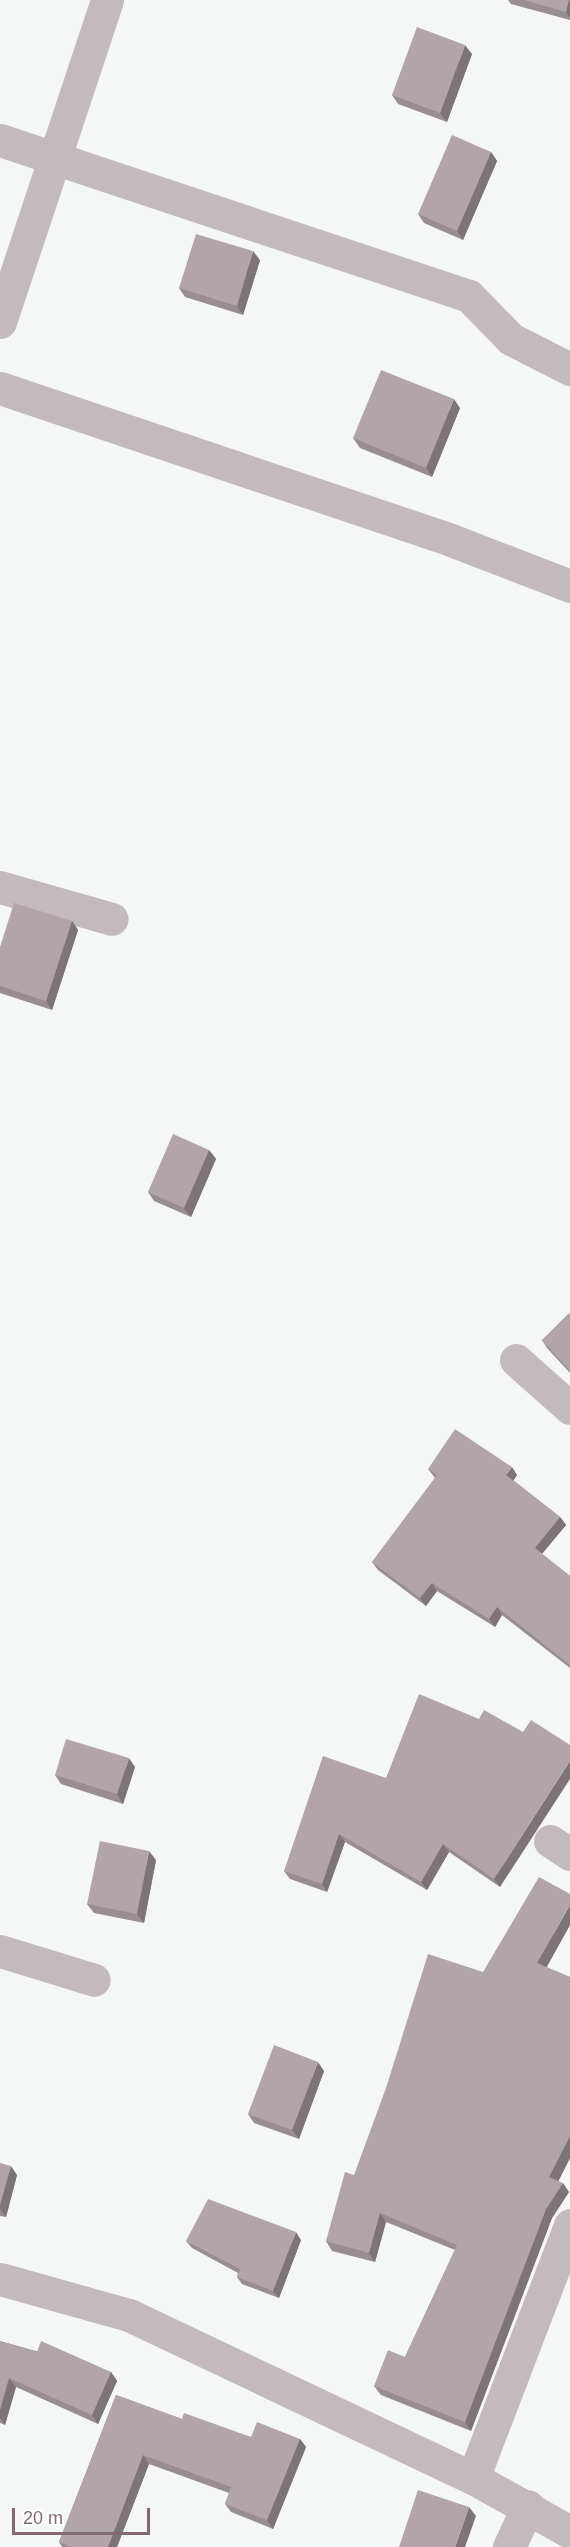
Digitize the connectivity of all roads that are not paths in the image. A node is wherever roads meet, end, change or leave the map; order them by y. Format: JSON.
{"nodes":[{"id":1,"x":107,"y":0,"type":"edge"},
{"id":2,"x":0,"y":140,"type":"edge"},
{"id":3,"x":55,"y":158,"type":"junction"},
{"id":4,"x":0,"y":322,"type":"edge"},
{"id":5,"x":570,"y":369,"type":"edge"},
{"id":6,"x":0,"y":388,"type":"edge"},
{"id":7,"x":570,"y":586,"type":"edge"},
{"id":8,"x":0,"y":887,"type":"edge"},
{"id":9,"x":112,"y":919,"type":"dead end"},
{"id":10,"x":516,"y":1360,"type":"dead end"},
{"id":11,"x":570,"y":1408,"type":"edge"},
{"id":12,"x":0,"y":1951,"type":"edge"},
{"id":13,"x":93,"y":1980,"type":"dead end"},
{"id":14,"x":570,"y":2225,"type":"edge"},
{"id":15,"x":0,"y":2279,"type":"edge"},
{"id":16,"x":473,"y":2478,"type":"junction"},
{"id":17,"x":528,"y":2506,"type":"junction"},
{"id":18,"x":570,"y":2532,"type":"edge"},
{"id":19,"x":509,"y":2547,"type":"edge"}],
"edges":[{"from":1,"to":3,"type":"street"},
{"from":2,"to":3,"type":"street"},
{"from":3,"to":4,"type":"street"},
{"from":3,"to":5,"type":"street"},
{"from":6,"to":7,"type":"street"},
{"from":8,"to":9,"type":"street"},
{"from":10,"to":11,"type":"street"},
{"from":12,"to":13,"type":"street"},
{"from":14,"to":16,"type":"street"},
{"from":15,"to":16,"type":"street"},
{"from":16,"to":17,"type":"street"},
{"from":17,"to":18,"type":"street"},
{"from":17,"to":19,"type":"street"}]}
